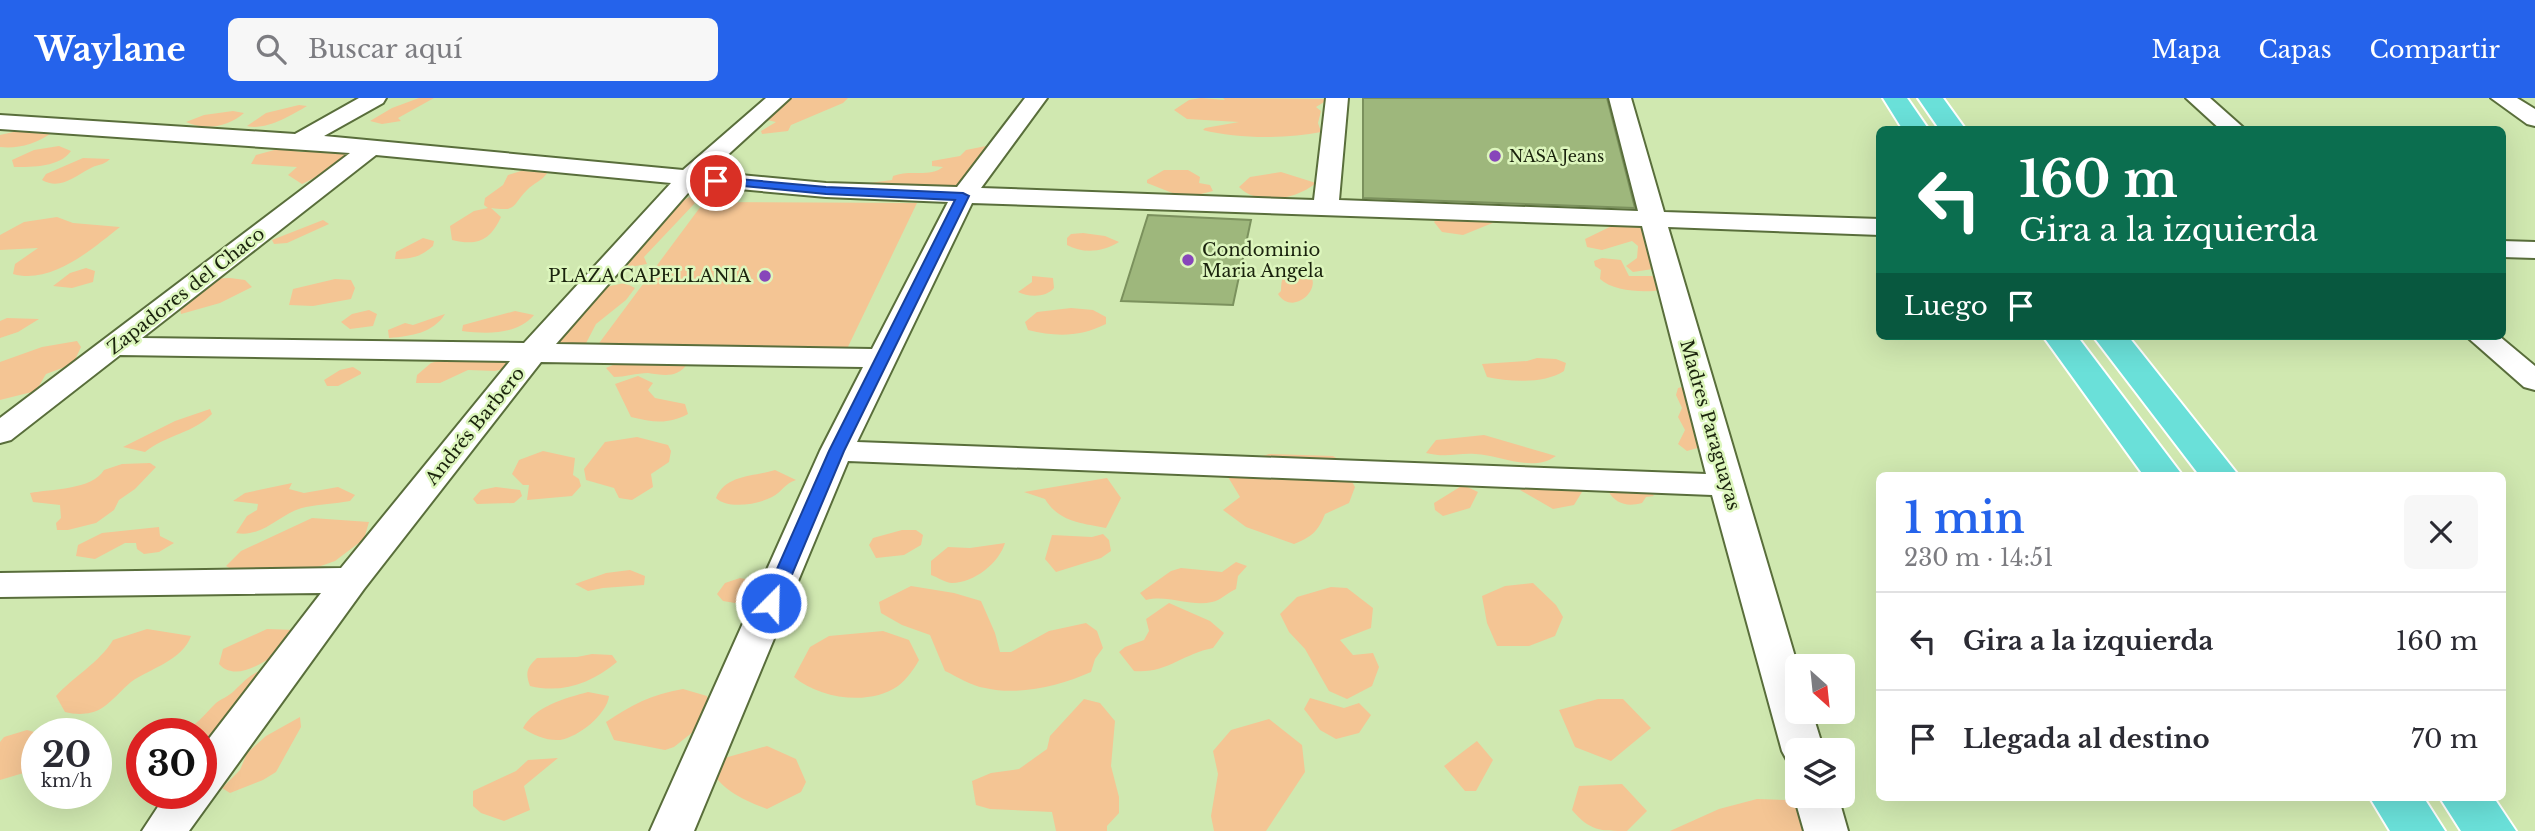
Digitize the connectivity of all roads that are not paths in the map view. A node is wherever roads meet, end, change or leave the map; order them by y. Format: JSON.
{"nodes":[{"id":1,"x":375,"y":98,"type":"edge"},
{"id":2,"x":779,"y":98,"type":"edge"},
{"id":3,"x":1036,"y":98,"type":"edge"},
{"id":4,"x":1337,"y":98,"type":"edge"},
{"id":5,"x":1620,"y":98,"type":"edge"},
{"id":6,"x":1895,"y":98,"type":"edge"},
{"id":7,"x":1930,"y":98,"type":"edge"},
{"id":8,"x":2197,"y":98,"type":"edge"},
{"id":9,"x":2502,"y":98,"type":"edge"},
{"id":10,"x":56,"y":102,"type":"dead end"},
{"id":11,"x":2535,"y":119,"type":"edge"},
{"id":12,"x":6,"y":125,"type":"edge"},
{"id":13,"x":1913,"y":126,"type":"edge"},
{"id":14,"x":1950,"y":126,"type":"edge"},
{"id":15,"x":2230,"y":126,"type":"edge"},
{"id":16,"x":299,"y":141,"type":"junction"},
{"id":17,"x":372,"y":147,"type":"junction"},
{"id":18,"x":688,"y":178,"type":"junction"},
{"id":19,"x":963,"y":196,"type":"junction"},
{"id":20,"x":1326,"y":208,"type":"junction"},
{"id":21,"x":1653,"y":220,"type":"junction"},
{"id":22,"x":1876,"y":227,"type":"edge"},
{"id":23,"x":2506,"y":249,"type":"edge"},
{"id":24,"x":2535,"y":250,"type":"edge"},
{"id":25,"x":2063,"y":340,"type":"edge"},
{"id":26,"x":2113,"y":340,"type":"edge"},
{"id":27,"x":2487,"y":340,"type":"edge"},
{"id":28,"x":116,"y":346,"type":"junction"},
{"id":29,"x":533,"y":353,"type":"junction"},
{"id":30,"x":882,"y":358,"type":"junction"},
{"id":31,"x":2535,"y":381,"type":"edge"},
{"id":32,"x":0,"y":433,"type":"edge"},
{"id":33,"x":836,"y":451,"type":"junction"},
{"id":34,"x":2161,"y":472,"type":"edge"},
{"id":35,"x":2217,"y":472,"type":"edge"},
{"id":36,"x":1726,"y":485,"type":"junction"},
{"id":37,"x":351,"y":580,"type":"junction"},
{"id":38,"x":0,"y":585,"type":"edge"},
{"id":39,"x":1799,"y":738,"type":"edge"},
{"id":40,"x":217,"y":759,"type":"edge"},
{"id":41,"x":2397,"y":801,"type":"edge"},
{"id":42,"x":2467,"y":801,"type":"edge"},
{"id":43,"x":1819,"y":808,"type":"edge"},
{"id":44,"x":180,"y":809,"type":"edge"},
{"id":45,"x":163,"y":831,"type":"edge"},
{"id":46,"x":673,"y":831,"type":"edge"},
{"id":47,"x":1826,"y":831,"type":"edge"},
{"id":48,"x":2419,"y":831,"type":"edge"},
{"id":49,"x":2490,"y":831,"type":"edge"}],
"edges":[{"from":1,"to":16,"type":"street"},
{"from":2,"to":18,"type":"street","name":"Andrés Barbero"},
{"from":3,"to":19,"type":"street"},
{"from":4,"to":20,"type":"street"},
{"from":5,"to":21,"type":"street","name":"Madres Paraguayas"},
{"from":6,"to":13,"type":"main road"},
{"from":7,"to":14,"type":"main road"},
{"from":8,"to":15,"type":"street"},
{"from":9,"to":11,"type":"street"},
{"from":10,"to":12,"type":"street"},
{"from":12,"to":16,"type":"street"},
{"from":16,"to":17,"type":"street"},
{"from":17,"to":18,"type":"street"},
{"from":17,"to":28,"type":"street","name":"Zapadores del Chaco"},
{"from":18,"to":19,"type":"street"},
{"from":18,"to":29,"type":"street","name":"Andrés Barbero"},
{"from":19,"to":20,"type":"street"},
{"from":19,"to":30,"type":"street"},
{"from":20,"to":21,"type":"street"},
{"from":21,"to":22,"type":"street"},
{"from":21,"to":36,"type":"street","name":"Madres Paraguayas"},
{"from":23,"to":24,"type":"street"},
{"from":25,"to":34,"type":"main road"},
{"from":26,"to":35,"type":"main road"},
{"from":27,"to":31,"type":"street"},
{"from":28,"to":29,"type":"street"},
{"from":28,"to":32,"type":"street","name":"Zapadores del Chaco"},
{"from":29,"to":30,"type":"street"},
{"from":29,"to":37,"type":"street","name":"Andrés Barbero"},
{"from":30,"to":33,"type":"street"},
{"from":33,"to":36,"type":"street"},
{"from":33,"to":46,"type":"street"},
{"from":36,"to":39,"type":"street","name":"Madres Paraguayas"},
{"from":37,"to":38,"type":"street"},
{"from":37,"to":40,"type":"street","name":"Andrés Barbero"},
{"from":41,"to":48,"type":"main road"},
{"from":42,"to":49,"type":"main road"},
{"from":43,"to":47,"type":"street"},
{"from":44,"to":45,"type":"street"}]}
